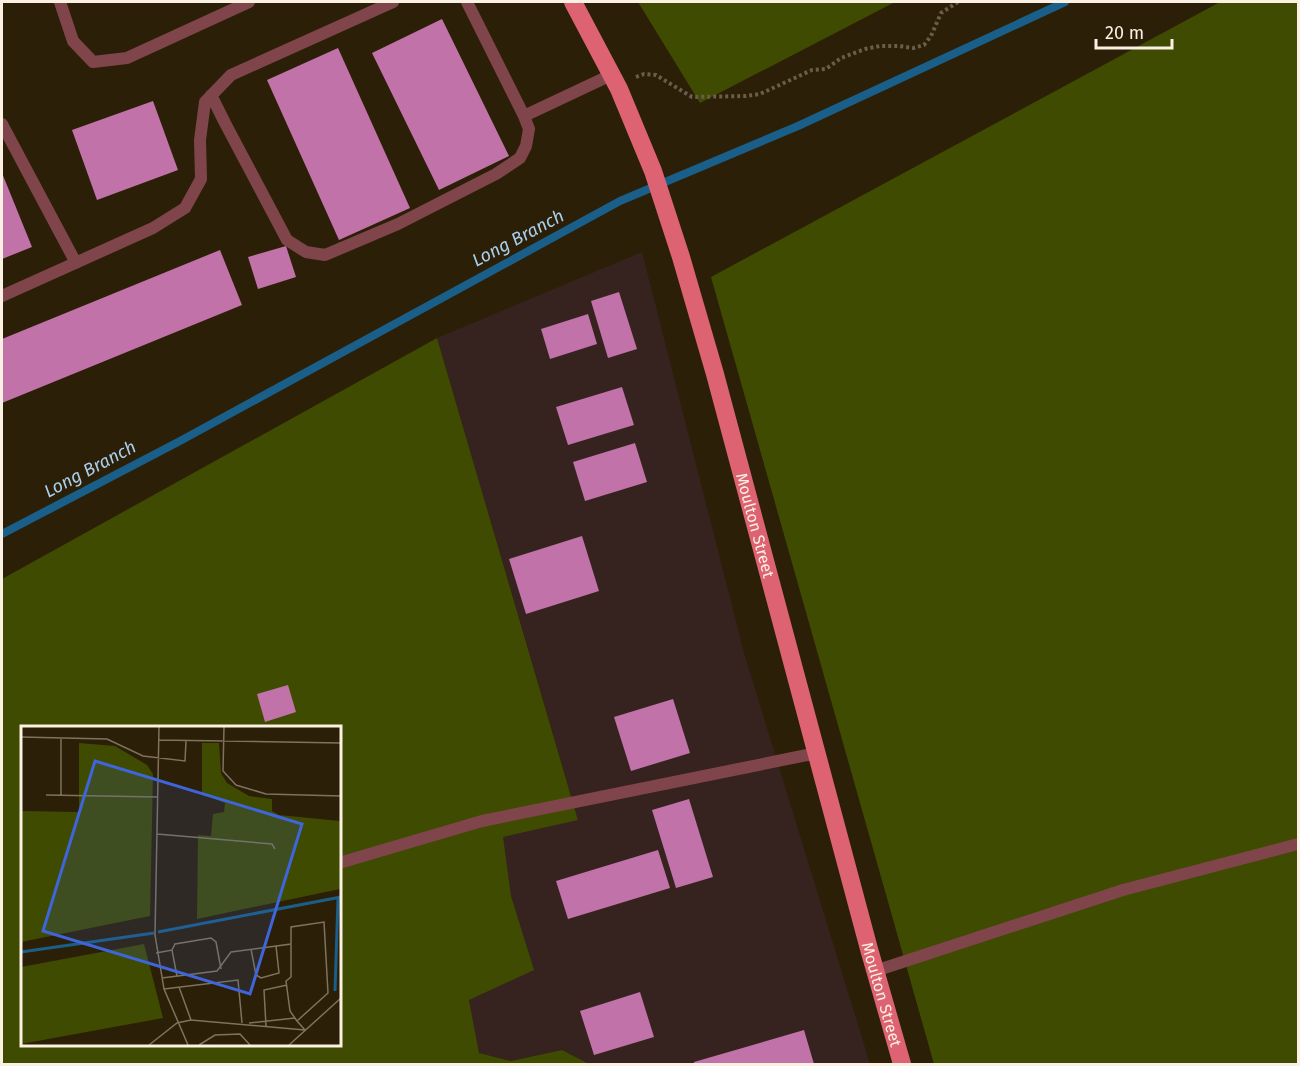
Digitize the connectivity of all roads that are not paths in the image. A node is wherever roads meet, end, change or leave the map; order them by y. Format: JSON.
{"nodes":[{"id":1,"x":60,"y":2,"type":"edge"},
{"id":2,"x":249,"y":2,"type":"edge"},
{"id":3,"x":393,"y":2,"type":"edge"},
{"id":4,"x":467,"y":2,"type":"edge"},
{"id":5,"x":573,"y":2,"type":"edge"},
{"id":6,"x":615,"y":82,"type":"junction"},
{"id":7,"x":211,"y":95,"type":"junction"},
{"id":8,"x":524,"y":116,"type":"junction"},
{"id":9,"x":2,"y":124,"type":"edge"},
{"id":10,"x":76,"y":263,"type":"junction"},
{"id":11,"x":2,"y":296,"type":"edge"},
{"id":12,"x":816,"y":753,"type":"junction"},
{"id":13,"x":1299,"y":844,"type":"edge"},
{"id":14,"x":340,"y":863,"type":"edge"},
{"id":15,"x":875,"y":971,"type":"junction"},
{"id":16,"x":902,"y":1065,"type":"edge"}],
"edges":[{"from":1,"to":2,"type":"lane"},
{"from":3,"to":7,"type":"lane"},
{"from":4,"to":8,"type":"lane"},
{"from":5,"to":6,"type":"main road","name":"Moulton Street"},
{"from":6,"to":8,"type":"lane"},
{"from":6,"to":12,"type":"main road","name":"Moulton Street"},
{"from":7,"to":8,"type":"lane"},
{"from":7,"to":10,"type":"lane"},
{"from":9,"to":10,"type":"lane"},
{"from":10,"to":11,"type":"lane"},
{"from":12,"to":14,"type":"lane"},
{"from":12,"to":15,"type":"main road","name":"Moulton Street"},
{"from":13,"to":15,"type":"lane"},
{"from":15,"to":16,"type":"main road","name":"Moulton Street"}]}
